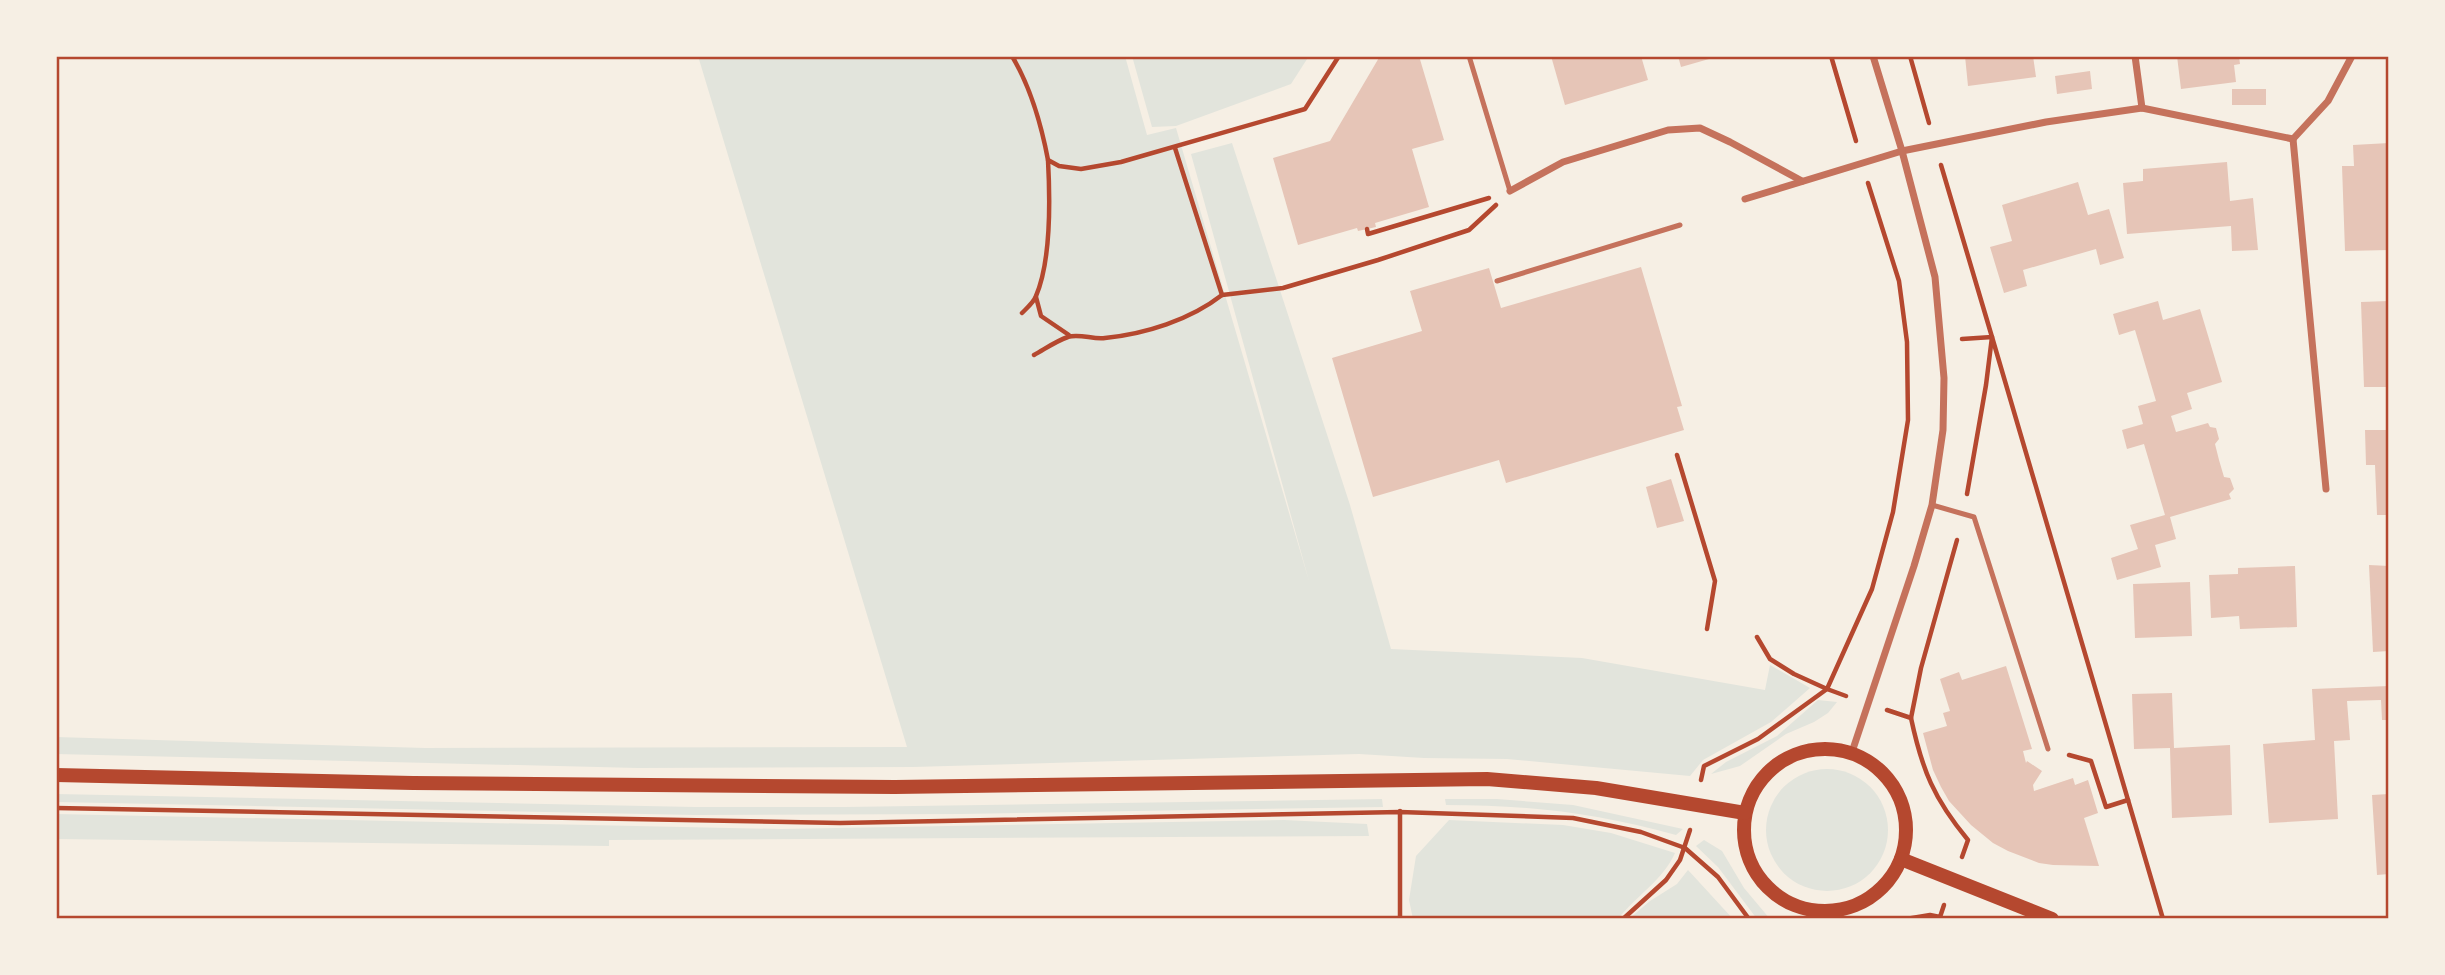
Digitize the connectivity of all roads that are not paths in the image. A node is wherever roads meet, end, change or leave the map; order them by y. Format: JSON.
{"nodes":[{"id":1,"x":1469,"y":56,"type":"edge"},
{"id":2,"x":1873,"y":56,"type":"edge"},
{"id":3,"x":2135,"y":56,"type":"edge"},
{"id":4,"x":2352,"y":56,"type":"edge"},
{"id":5,"x":2142,"y":108,"type":"junction"},
{"id":6,"x":2293,"y":139,"type":"junction"},
{"id":7,"x":1902,"y":151,"type":"junction"},
{"id":8,"x":1802,"y":181,"type":"junction"},
{"id":9,"x":1510,"y":191,"type":"joint"},
{"id":10,"x":1745,"y":199,"type":"dead end"},
{"id":11,"x":1680,"y":225,"type":"dead end"},
{"id":12,"x":1497,"y":281,"type":"dead end"},
{"id":13,"x":2326,"y":489,"type":"dead end"},
{"id":14,"x":1932,"y":505,"type":"junction"},
{"id":15,"x":2048,"y":749,"type":"road end"},
{"id":16,"x":1852,"y":752,"type":"junction"},
{"id":17,"x":56,"y":775,"type":"edge"},
{"id":18,"x":1745,"y":813,"type":"junction"},
{"id":19,"x":1901,"y":859,"type":"junction"},
{"id":20,"x":1819,"y":916,"type":"edge"},
{"id":21,"x":2053,"y":919,"type":"edge"}],
"edges":[{"from":1,"to":9,"type":"lane"},
{"from":2,"to":7,"type":"street"},
{"from":3,"to":5,"type":"street"},
{"from":4,"to":6,"type":"street"},
{"from":5,"to":6,"type":"street"},
{"from":5,"to":7,"type":"street"},
{"from":6,"to":13,"type":"street"},
{"from":7,"to":8,"type":"street"},
{"from":7,"to":14,"type":"street"},
{"from":8,"to":9,"type":"street"},
{"from":8,"to":10,"type":"street"},
{"from":11,"to":12,"type":"lane"},
{"from":14,"to":15,"type":"lane"},
{"from":14,"to":16,"type":"street"},
{"from":16,"to":18,"type":"main road"},
{"from":16,"to":19,"type":"main road"},
{"from":17,"to":18,"type":"main road"},
{"from":18,"to":20,"type":"main road"},
{"from":19,"to":20,"type":"main road"},
{"from":19,"to":21,"type":"main road"}]}
